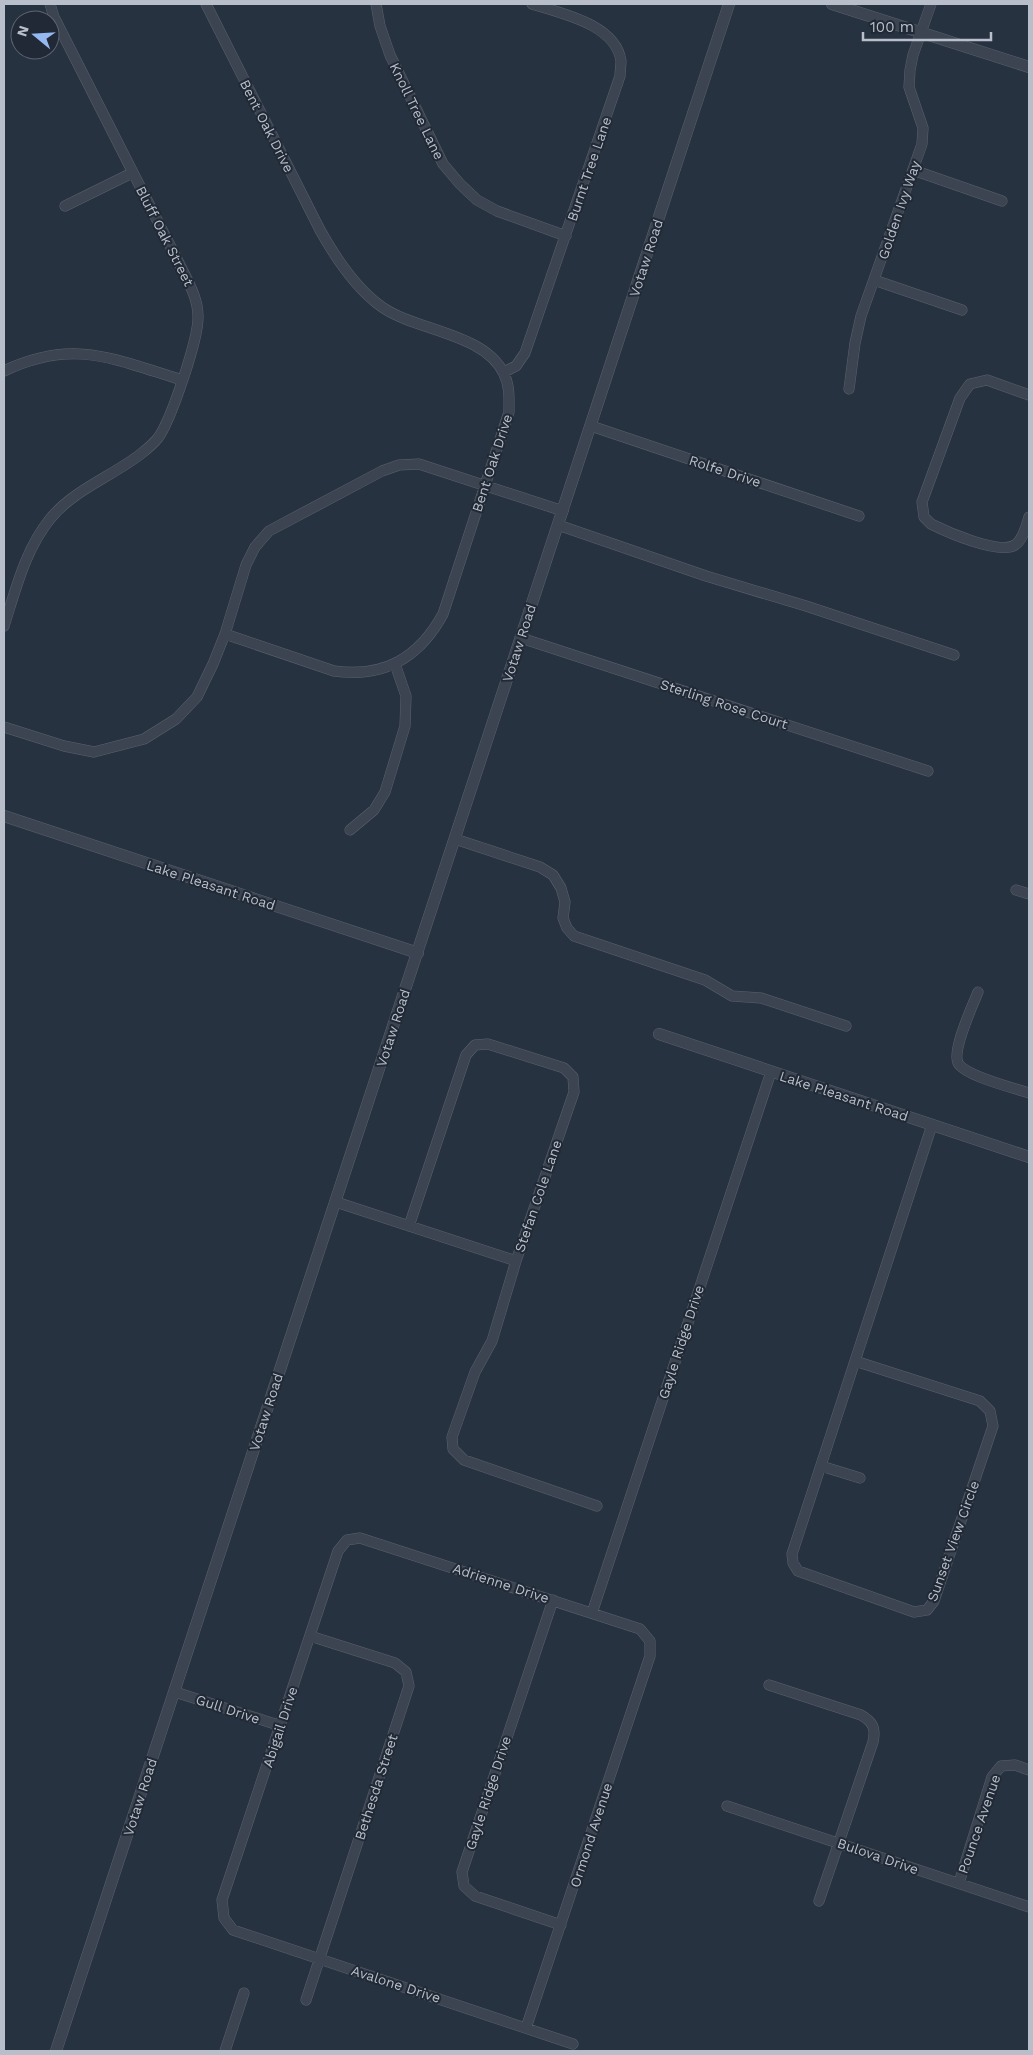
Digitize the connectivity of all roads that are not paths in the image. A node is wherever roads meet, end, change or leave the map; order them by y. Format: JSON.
{"nodes":[{"id":1,"x":50,"y":4,"type":"edge"},
{"id":2,"x":206,"y":4,"type":"edge"},
{"id":3,"x":376,"y":4,"type":"edge"},
{"id":4,"x":532,"y":4,"type":"edge"},
{"id":5,"x":729,"y":4,"type":"edge"},
{"id":6,"x":832,"y":4,"type":"edge"},
{"id":7,"x":932,"y":4,"type":"edge"},
{"id":8,"x":922,"y":32,"type":"junction"},
{"id":9,"x":1029,"y":67,"type":"edge"},
{"id":10,"x":913,"y":170,"type":"junction"},
{"id":11,"x":132,"y":173,"type":"junction"},
{"id":12,"x":1002,"y":201,"type":"dead end"},
{"id":13,"x":65,"y":206,"type":"dead end"},
{"id":14,"x":566,"y":236,"type":"junction"},
{"id":15,"x":874,"y":280,"type":"junction"},
{"id":16,"x":962,"y":310,"type":"dead end"},
{"id":17,"x":4,"y":371,"type":"edge"},
{"id":18,"x":504,"y":372,"type":"junction"},
{"id":19,"x":182,"y":380,"type":"junction"},
{"id":20,"x":850,"y":389,"type":"dead end"},
{"id":21,"x":1029,"y":395,"type":"edge"},
{"id":22,"x":591,"y":426,"type":"junction"},
{"id":23,"x":485,"y":485,"type":"junction"},
{"id":24,"x":563,"y":511,"type":"junction"},
{"id":25,"x":859,"y":516,"type":"dead end"},
{"id":26,"x":1029,"y":517,"type":"edge"},
{"id":27,"x":558,"y":525,"type":"junction"},
{"id":28,"x":4,"y":626,"type":"edge"},
{"id":29,"x":225,"y":634,"type":"junction"},
{"id":30,"x":521,"y":638,"type":"junction"},
{"id":31,"x":954,"y":656,"type":"dead end"},
{"id":32,"x":395,"y":664,"type":"junction"},
{"id":33,"x":4,"y":727,"type":"edge"},
{"id":34,"x":928,"y":771,"type":"dead end"},
{"id":35,"x":4,"y":816,"type":"edge"},
{"id":36,"x":350,"y":830,"type":"dead end"},
{"id":37,"x":454,"y":840,"type":"junction"},
{"id":38,"x":1016,"y":890,"type":"dead end"},
{"id":39,"x":1029,"y":894,"type":"edge"},
{"id":40,"x":418,"y":953,"type":"junction"},
{"id":41,"x":978,"y":992,"type":"dead end"},
{"id":42,"x":846,"y":1026,"type":"dead end"},
{"id":43,"x":659,"y":1034,"type":"dead end"},
{"id":44,"x":771,"y":1072,"type":"junction"},
{"id":45,"x":1029,"y":1093,"type":"edge"},
{"id":46,"x":932,"y":1125,"type":"junction"},
{"id":47,"x":1029,"y":1156,"type":"edge"},
{"id":48,"x":336,"y":1202,"type":"junction"},
{"id":49,"x":410,"y":1226,"type":"junction"},
{"id":50,"x":516,"y":1261,"type":"junction"},
{"id":51,"x":855,"y":1361,"type":"junction"},
{"id":52,"x":821,"y":1466,"type":"junction"},
{"id":53,"x":860,"y":1478,"type":"dead end"},
{"id":54,"x":597,"y":1506,"type":"dead end"},
{"id":55,"x":347,"y":1540,"type":"joint"},
{"id":56,"x":552,"y":1600,"type":"junction"},
{"id":57,"x":592,"y":1613,"type":"junction"},
{"id":58,"x":310,"y":1636,"type":"junction"},
{"id":59,"x":650,"y":1641,"type":"joint"},
{"id":60,"x":769,"y":1685,"type":"dead end"},
{"id":61,"x":175,"y":1692,"type":"junction"},
{"id":62,"x":281,"y":1726,"type":"junction"},
{"id":63,"x":1029,"y":1770,"type":"edge"},
{"id":64,"x":727,"y":1806,"type":"dead end"},
{"id":65,"x":839,"y":1843,"type":"junction"},
{"id":66,"x":959,"y":1883,"type":"junction"},
{"id":67,"x":820,"y":1901,"type":"dead end"},
{"id":68,"x":1029,"y":1907,"type":"edge"},
{"id":69,"x":224,"y":1918,"type":"joint"},
{"id":70,"x":561,"y":1925,"type":"junction"},
{"id":71,"x":320,"y":1959,"type":"junction"},
{"id":72,"x":244,"y":1993,"type":"dead end"},
{"id":73,"x":306,"y":2000,"type":"dead end"},
{"id":74,"x":526,"y":2028,"type":"junction"},
{"id":75,"x":573,"y":2044,"type":"dead end"},
{"id":76,"x":56,"y":2051,"type":"edge"},
{"id":77,"x":225,"y":2051,"type":"edge"}],
"edges":[{"from":1,"to":11,"type":"street","name":"Bluff Oak Street"},
{"from":2,"to":18,"type":"street","name":"Bent Oak Drive"},
{"from":3,"to":14,"type":"street","name":"Knoll Tree Lane"},
{"from":4,"to":14,"type":"street","name":"Burnt Tree Lane"},
{"from":5,"to":22,"type":"street","name":"Votaw Road"},
{"from":6,"to":8,"type":"street"},
{"from":7,"to":8,"type":"street","name":"Golden Ivy Way"},
{"from":8,"to":9,"type":"street"},
{"from":8,"to":10,"type":"street","name":"Golden Ivy Way"},
{"from":10,"to":12,"type":"street"},
{"from":10,"to":15,"type":"street","name":"Golden Ivy Way"},
{"from":11,"to":13,"type":"street"},
{"from":11,"to":19,"type":"street","name":"Bluff Oak Street"},
{"from":14,"to":18,"type":"street","name":"Burnt Tree Lane"},
{"from":15,"to":16,"type":"street"},
{"from":15,"to":20,"type":"street","name":"Golden Ivy Way"},
{"from":17,"to":19,"type":"street"},
{"from":18,"to":23,"type":"street","name":"Bent Oak Drive"},
{"from":19,"to":28,"type":"street","name":"Bluff Oak Street"},
{"from":21,"to":26,"type":"street"},
{"from":22,"to":24,"type":"street","name":"Votaw Road"},
{"from":22,"to":25,"type":"street","name":"Rolfe Drive"},
{"from":23,"to":24,"type":"street"},
{"from":23,"to":29,"type":"street"},
{"from":23,"to":32,"type":"street","name":"Bent Oak Drive"},
{"from":24,"to":27,"type":"street","name":"Votaw Road"},
{"from":27,"to":30,"type":"street","name":"Votaw Road"},
{"from":27,"to":31,"type":"street"},
{"from":29,"to":32,"type":"street","name":"Bent Oak Drive"},
{"from":29,"to":33,"type":"street"},
{"from":30,"to":34,"type":"street","name":"Sterling Rose Court"},
{"from":30,"to":37,"type":"street","name":"Votaw Road"},
{"from":32,"to":36,"type":"street"},
{"from":35,"to":40,"type":"street","name":"Lake Pleasant Road"},
{"from":37,"to":40,"type":"street","name":"Votaw Road"},
{"from":37,"to":42,"type":"street"},
{"from":38,"to":39,"type":"street"},
{"from":40,"to":48,"type":"street","name":"Votaw Road"},
{"from":41,"to":45,"type":"street"},
{"from":43,"to":44,"type":"street","name":"Lake Pleasant Road"},
{"from":44,"to":46,"type":"street","name":"Lake Pleasant Road"},
{"from":44,"to":57,"type":"street","name":"Gayle Ridge Drive"},
{"from":46,"to":47,"type":"street","name":"Lake Pleasant Road"},
{"from":46,"to":51,"type":"street","name":"Sunset View Circle"},
{"from":48,"to":49,"type":"street"},
{"from":48,"to":61,"type":"street","name":"Votaw Road"},
{"from":49,"to":50,"type":"street"},
{"from":49,"to":50,"type":"street","name":"Stefan Cole Lane"},
{"from":50,"to":54,"type":"street","name":"Stefan Cole Lane"},
{"from":51,"to":52,"type":"street","name":"Sunset View Circle"},
{"from":51,"to":52,"type":"street","name":"Sunset View Circle"},
{"from":52,"to":53,"type":"street"},
{"from":55,"to":56,"type":"street","name":"Adrienne Drive"},
{"from":55,"to":58,"type":"street","name":"Abigail Drive"},
{"from":56,"to":57,"type":"street","name":"Adrienne Drive"},
{"from":56,"to":70,"type":"street","name":"Gayle Ridge Drive"},
{"from":57,"to":59,"type":"street","name":"Adrienne Drive"},
{"from":58,"to":62,"type":"street","name":"Abigail Drive"},
{"from":58,"to":71,"type":"street","name":"Bethesda Street"},
{"from":59,"to":70,"type":"street","name":"Ormond Avenue"},
{"from":60,"to":65,"type":"street"},
{"from":61,"to":62,"type":"street","name":"Gull Drive"},
{"from":61,"to":76,"type":"street","name":"Votaw Road"},
{"from":62,"to":69,"type":"street","name":"Abigail Drive"},
{"from":63,"to":66,"type":"street","name":"Pounce Avenue"},
{"from":64,"to":65,"type":"street","name":"Bulova Drive"},
{"from":65,"to":66,"type":"street","name":"Bulova Drive"},
{"from":65,"to":67,"type":"street"},
{"from":66,"to":68,"type":"street","name":"Bulova Drive"},
{"from":69,"to":71,"type":"street","name":"Avalone Drive"},
{"from":70,"to":74,"type":"street","name":"Ormond Avenue"},
{"from":71,"to":73,"type":"street","name":"Bethesda Street"},
{"from":71,"to":74,"type":"street","name":"Avalone Drive"},
{"from":72,"to":77,"type":"street"},
{"from":74,"to":75,"type":"street","name":"Avalone Drive"}]}
